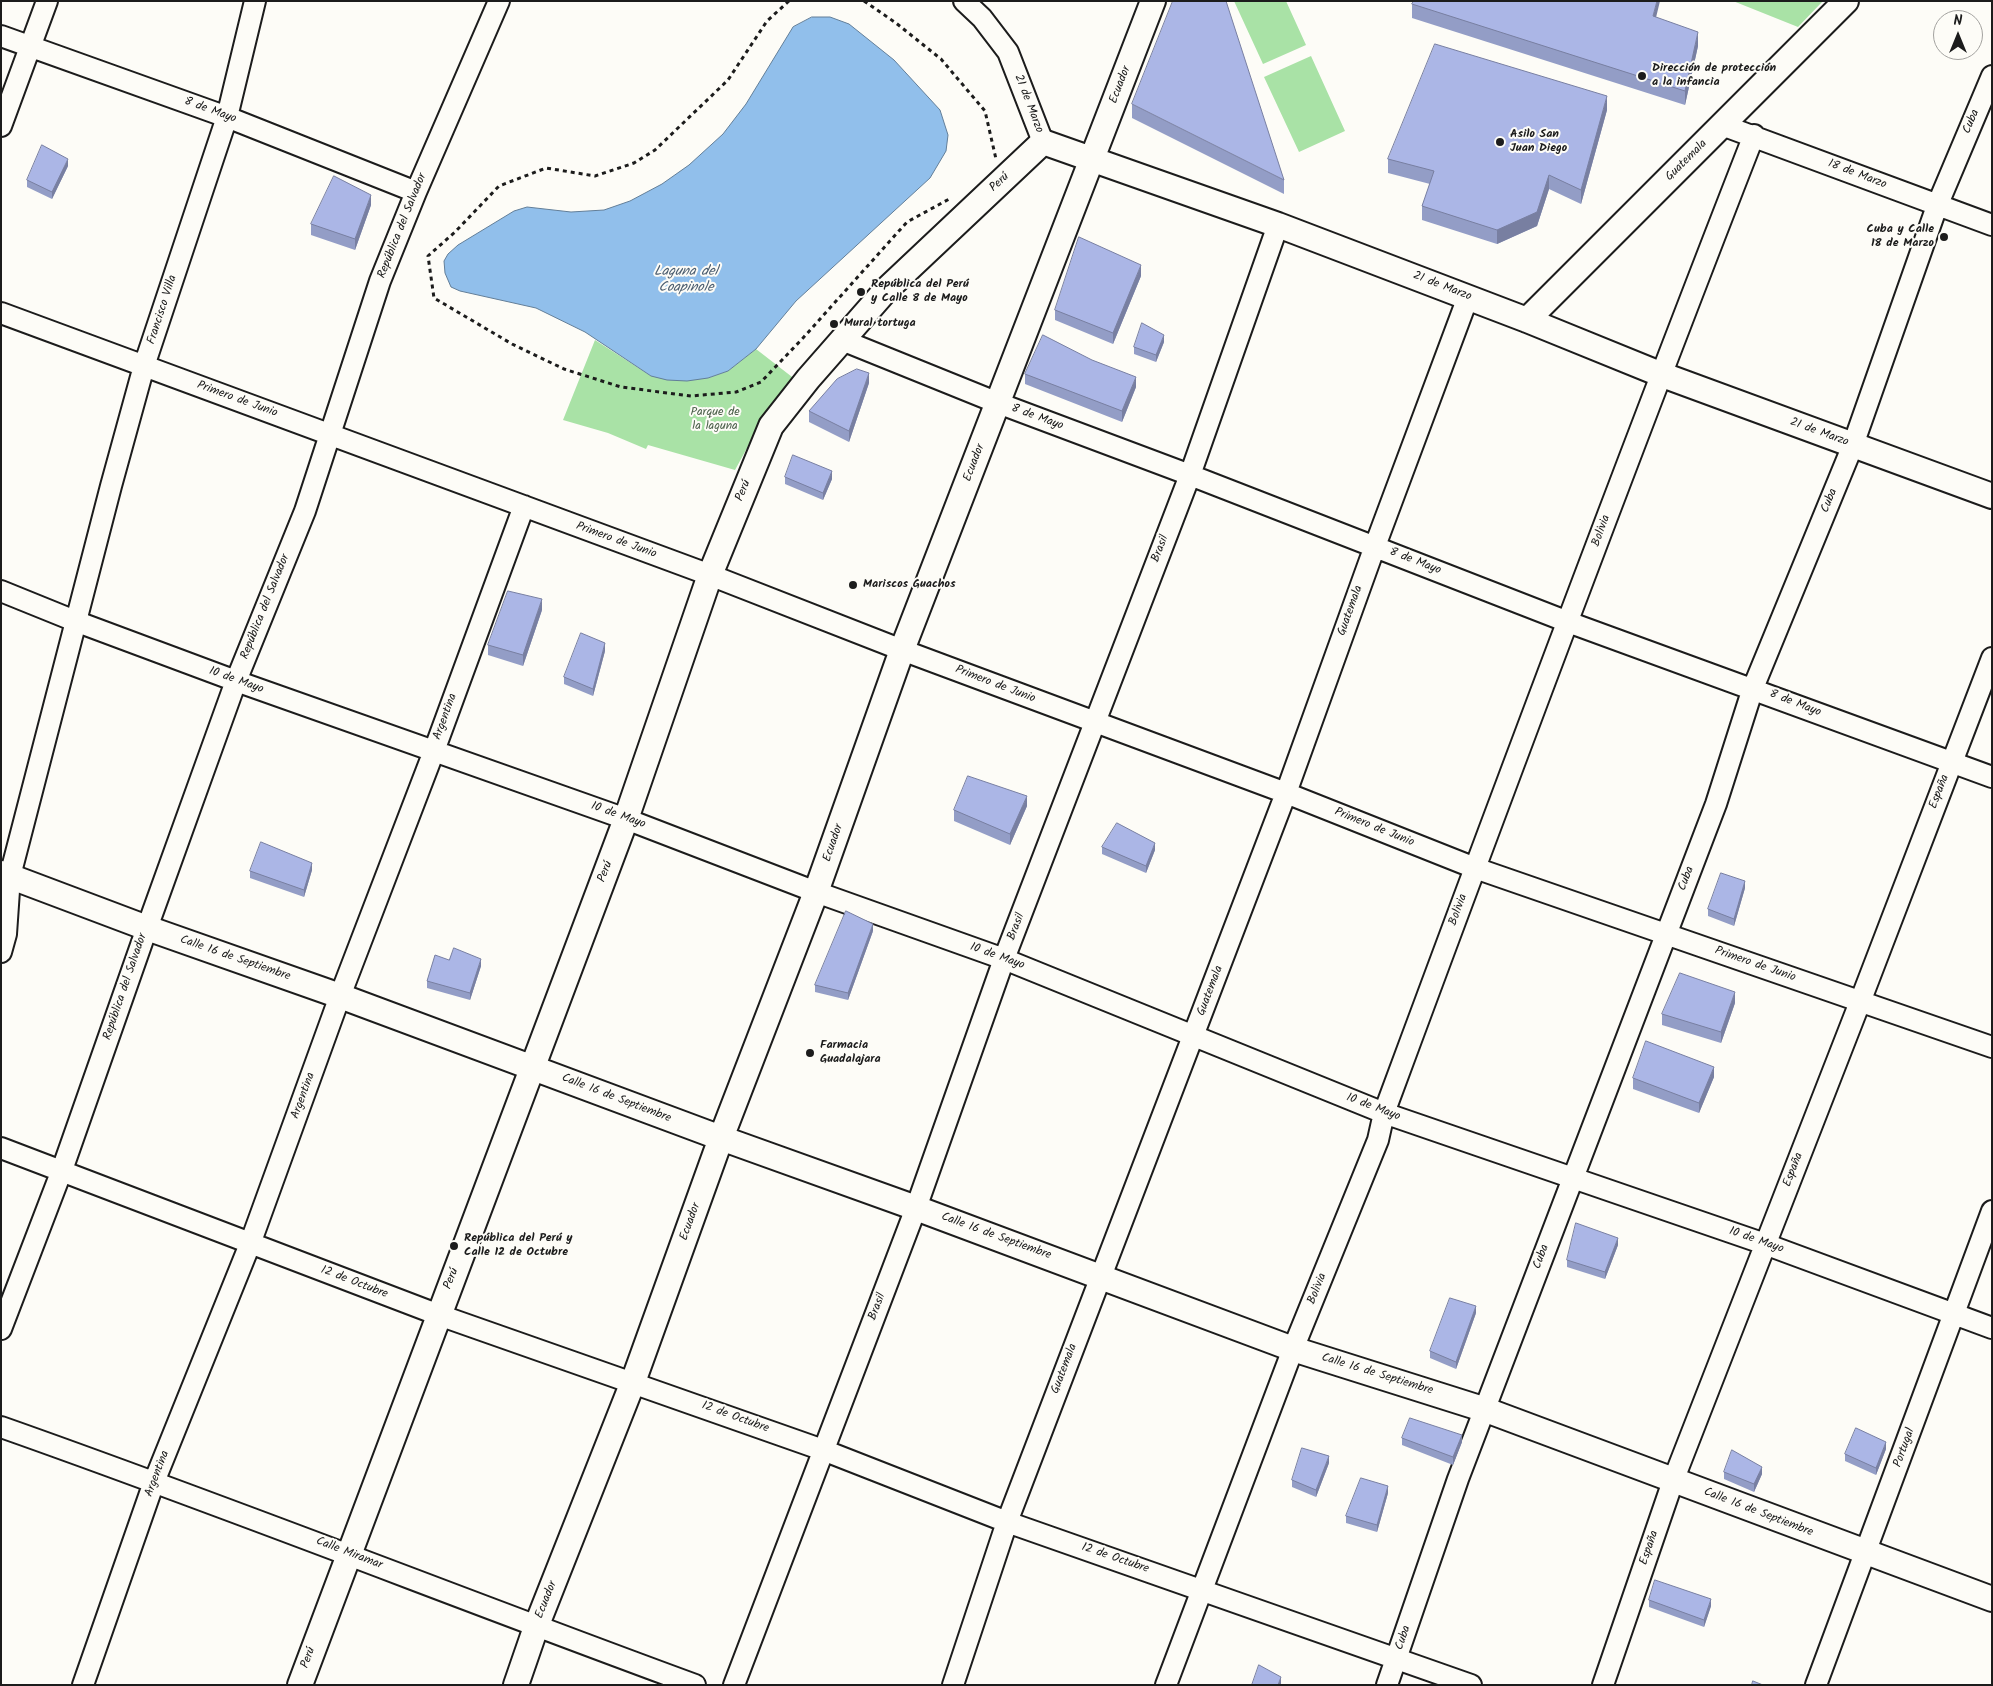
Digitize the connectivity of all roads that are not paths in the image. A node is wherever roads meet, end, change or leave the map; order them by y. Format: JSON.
{"nodes":[{"id":1,"x":48,"y":1,"type":"edge"},
{"id":2,"x":255,"y":1,"type":"edge"},
{"id":3,"x":499,"y":1,"type":"edge"},
{"id":4,"x":964,"y":1,"type":"edge"},
{"id":5,"x":1153,"y":1,"type":"edge"},
{"id":6,"x":1846,"y":1,"type":"edge"},
{"id":7,"x":1,"y":36,"type":"edge"},
{"id":8,"x":30,"y":47,"type":"junction"},
{"id":9,"x":1992,"y":76,"type":"edge"},
{"id":10,"x":227,"y":116,"type":"junction"},
{"id":11,"x":1722,"y":125,"type":"junction"},
{"id":12,"x":1,"y":126,"type":"edge"},
{"id":13,"x":1754,"y":135,"type":"junction"},
{"id":14,"x":1043,"y":142,"type":"junction"},
{"id":15,"x":1092,"y":160,"type":"junction"},
{"id":16,"x":416,"y":192,"type":"junction"},
{"id":17,"x":1937,"y":206,"type":"junction"},
{"id":18,"x":1278,"y":225,"type":"junction"},
{"id":19,"x":1992,"y":225,"type":"edge"},
{"id":20,"x":1468,"y":297,"type":"junction"},
{"id":21,"x":1,"y":313,"type":"edge"},
{"id":22,"x":1527,"y":320,"type":"junction"},
{"id":23,"x":842,"y":340,"type":"junction"},
{"id":24,"x":144,"y":366,"type":"junction"},
{"id":25,"x":1660,"y":374,"type":"junction"},
{"id":26,"x":998,"y":403,"type":"junction"},
{"id":27,"x":330,"y":434,"type":"junction"},
{"id":28,"x":1853,"y":445,"type":"junction"},
{"id":29,"x":1190,"y":475,"type":"junction"},
{"id":30,"x":1992,"y":496,"type":"edge"},
{"id":31,"x":524,"y":506,"type":"junction"},
{"id":32,"x":1375,"y":546,"type":"junction"},
{"id":33,"x":710,"y":575,"type":"junction"},
{"id":34,"x":1,"y":591,"type":"edge"},
{"id":35,"x":74,"y":621,"type":"junction"},
{"id":36,"x":1568,"y":622,"type":"junction"},
{"id":37,"x":902,"y":650,"type":"junction"},
{"id":38,"x":1992,"y":658,"type":"edge"},
{"id":39,"x":236,"y":681,"type":"junction"},
{"id":40,"x":1753,"y":688,"type":"junction"},
{"id":41,"x":1095,"y":722,"type":"junction"},
{"id":42,"x":434,"y":752,"type":"junction"},
{"id":43,"x":1952,"y":763,"type":"junction"},
{"id":44,"x":1992,"y":778,"type":"edge"},
{"id":45,"x":1286,"y":793,"type":"junction"},
{"id":46,"x":626,"y":819,"type":"junction"},
{"id":47,"x":1475,"y":868,"type":"junction"},
{"id":48,"x":6,"y":874,"type":"edge"},
{"id":49,"x":816,"y":892,"type":"junction"},
{"id":50,"x":146,"y":928,"type":"junction"},
{"id":51,"x":1667,"y":934,"type":"junction"},
{"id":52,"x":1,"y":952,"type":"edge"},
{"id":53,"x":1004,"y":959,"type":"junction"},
{"id":54,"x":340,"y":996,"type":"junction"},
{"id":55,"x":1860,"y":1002,"type":"junction"},
{"id":56,"x":1194,"y":1035,"type":"junction"},
{"id":57,"x":1992,"y":1047,"type":"edge"},
{"id":58,"x":532,"y":1067,"type":"junction"},
{"id":59,"x":1384,"y":1114,"type":"junction"},
{"id":60,"x":721,"y":1138,"type":"junction"},
{"id":61,"x":1,"y":1148,"type":"edge"},
{"id":62,"x":62,"y":1170,"type":"junction"},
{"id":63,"x":1572,"y":1178,"type":"junction"},
{"id":64,"x":916,"y":1208,"type":"junction"},
{"id":65,"x":1992,"y":1211,"type":"edge"},
{"id":66,"x":250,"y":1244,"type":"junction"},
{"id":67,"x":1765,"y":1244,"type":"junction"},
{"id":68,"x":1100,"y":1276,"type":"junction"},
{"id":69,"x":1953,"y":1314,"type":"junction"},
{"id":70,"x":438,"y":1315,"type":"junction"},
{"id":71,"x":1992,"y":1328,"type":"edge"},
{"id":72,"x":1,"y":1329,"type":"edge"},
{"id":73,"x":1293,"y":1349,"type":"junction"},
{"id":74,"x":632,"y":1382,"type":"junction"},
{"id":75,"x":1486,"y":1410,"type":"junction"},
{"id":76,"x":1,"y":1427,"type":"edge"},
{"id":77,"x":823,"y":1450,"type":"junction"},
{"id":78,"x":1673,"y":1481,"type":"junction"},
{"id":79,"x":154,"y":1482,"type":"junction"},
{"id":80,"x":1007,"y":1522,"type":"junction"},
{"id":81,"x":1866,"y":1553,"type":"junction"},
{"id":82,"x":348,"y":1554,"type":"junction"},
{"id":83,"x":1201,"y":1589,"type":"junction"},
{"id":84,"x":1992,"y":1599,"type":"edge"},
{"id":85,"x":536,"y":1627,"type":"junction"},
{"id":86,"x":1397,"y":1658,"type":"junction"},
{"id":87,"x":83,"y":1685,"type":"edge"},
{"id":88,"x":300,"y":1685,"type":"edge"},
{"id":89,"x":516,"y":1685,"type":"edge"},
{"id":90,"x":695,"y":1685,"type":"edge"},
{"id":91,"x":734,"y":1685,"type":"edge"},
{"id":92,"x":953,"y":1685,"type":"edge"},
{"id":93,"x":1166,"y":1685,"type":"edge"},
{"id":94,"x":1387,"y":1685,"type":"edge"},
{"id":95,"x":1471,"y":1685,"type":"edge"},
{"id":96,"x":1603,"y":1685,"type":"edge"},
{"id":97,"x":1816,"y":1685,"type":"edge"}],
"edges":[{"from":1,"to":8,"type":"street"},
{"from":2,"to":10,"type":"street","name":"Francisco Villa"},
{"from":3,"to":16,"type":"street","name":"República del Salvador"},
{"from":4,"to":14,"type":"street","name":"21 de Marzo"},
{"from":5,"to":15,"type":"street","name":"Ecuador"},
{"from":6,"to":11,"type":"street","name":"Guatemala"},
{"from":7,"to":8,"type":"street","name":"8 de Mayo"},
{"from":8,"to":10,"type":"street","name":"8 de Mayo"},
{"from":8,"to":12,"type":"street"},
{"from":9,"to":17,"type":"street","name":"Cuba"},
{"from":10,"to":16,"type":"street","name":"8 de Mayo"},
{"from":10,"to":24,"type":"street","name":"Francisco Villa"},
{"from":11,"to":13,"type":"street","name":"18 de Marzo"},
{"from":11,"to":22,"type":"street","name":"Guatemala"},
{"from":13,"to":17,"type":"street","name":"18 de Marzo"},
{"from":13,"to":25,"type":"street","name":"Bolivia"},
{"from":14,"to":15,"type":"street","name":"21 de Marzo"},
{"from":14,"to":23,"type":"street","name":"Perú"},
{"from":15,"to":18,"type":"street","name":"21 de Marzo"},
{"from":15,"to":26,"type":"street","name":"Ecuador"},
{"from":16,"to":27,"type":"street","name":"República del Salvador"},
{"from":17,"to":19,"type":"street","name":"18 de Marzo"},
{"from":17,"to":28,"type":"street","name":"Cuba"},
{"from":18,"to":20,"type":"street","name":"21 de Marzo"},
{"from":18,"to":29,"type":"street","name":"Brasil"},
{"from":20,"to":22,"type":"street","name":"21 de Marzo"},
{"from":20,"to":32,"type":"street","name":"Guatemala"},
{"from":21,"to":24,"type":"street","name":"Primero de Junio"},
{"from":22,"to":25,"type":"street","name":"21 de Marzo"},
{"from":23,"to":26,"type":"street","name":"8 de Mayo"},
{"from":23,"to":33,"type":"street","name":"Perú"},
{"from":24,"to":27,"type":"street","name":"Primero de Junio"},
{"from":24,"to":35,"type":"street","name":"Francisco Villa"},
{"from":25,"to":28,"type":"street","name":"21 de Marzo"},
{"from":25,"to":36,"type":"street","name":"Bolivia"},
{"from":26,"to":29,"type":"street","name":"8 de Mayo"},
{"from":26,"to":37,"type":"street","name":"Ecuador"},
{"from":27,"to":31,"type":"street","name":"Primero de Junio"},
{"from":27,"to":39,"type":"street","name":"República del Salvador"},
{"from":28,"to":30,"type":"street","name":"21 de Marzo"},
{"from":28,"to":40,"type":"street","name":"Cuba"},
{"from":29,"to":32,"type":"street","name":"8 de Mayo"},
{"from":29,"to":41,"type":"street","name":"Brasil"},
{"from":31,"to":33,"type":"street","name":"Primero de Junio"},
{"from":31,"to":42,"type":"street","name":"Argentina"},
{"from":32,"to":36,"type":"street","name":"8 de Mayo"},
{"from":32,"to":45,"type":"street","name":"Guatemala"},
{"from":33,"to":37,"type":"street","name":"Primero de Junio"},
{"from":33,"to":46,"type":"street","name":"Perú"},
{"from":34,"to":35,"type":"street","name":"10 de Mayo"},
{"from":35,"to":39,"type":"street","name":"10 de Mayo"},
{"from":35,"to":48,"type":"street","name":"Francisco Villa"},
{"from":36,"to":40,"type":"street","name":"8 de Mayo"},
{"from":36,"to":47,"type":"street","name":"Bolivia"},
{"from":37,"to":41,"type":"street","name":"Primero de Junio"},
{"from":37,"to":49,"type":"street","name":"Ecuador"},
{"from":38,"to":43,"type":"street","name":"España"},
{"from":39,"to":42,"type":"street","name":"10 de Mayo"},
{"from":39,"to":50,"type":"street","name":"República del Salvador"},
{"from":40,"to":43,"type":"street","name":"8 de Mayo"},
{"from":40,"to":51,"type":"street","name":"Cuba"},
{"from":41,"to":45,"type":"street","name":"Primero de Junio"},
{"from":41,"to":53,"type":"street","name":"Brasil"},
{"from":42,"to":46,"type":"street","name":"10 de Mayo"},
{"from":42,"to":54,"type":"street","name":"Argentina"},
{"from":43,"to":44,"type":"street","name":"8 de Mayo"},
{"from":43,"to":55,"type":"street","name":"España"},
{"from":45,"to":47,"type":"street","name":"Primero de Junio"},
{"from":45,"to":56,"type":"street","name":"Guatemala"},
{"from":46,"to":49,"type":"street","name":"10 de Mayo"},
{"from":46,"to":58,"type":"street","name":"Perú"},
{"from":47,"to":51,"type":"street","name":"Primero de Junio"},
{"from":47,"to":59,"type":"street","name":"Bolivia"},
{"from":48,"to":50,"type":"street","name":"Calle 16 de Septiembre"},
{"from":48,"to":52,"type":"street","name":"Francisco Villa"},
{"from":49,"to":53,"type":"street","name":"10 de Mayo"},
{"from":49,"to":60,"type":"street","name":"Ecuador"},
{"from":50,"to":54,"type":"street","name":"Calle 16 de Septiembre"},
{"from":50,"to":62,"type":"street","name":"República del Salvador"},
{"from":51,"to":55,"type":"street","name":"Primero de Junio"},
{"from":51,"to":63,"type":"street","name":"Cuba"},
{"from":53,"to":56,"type":"street","name":"10 de Mayo"},
{"from":53,"to":64,"type":"street","name":"Brasil"},
{"from":54,"to":58,"type":"street","name":"Calle 16 de Septiembre"},
{"from":54,"to":66,"type":"street","name":"Argentina"},
{"from":55,"to":57,"type":"street","name":"Primero de Junio"},
{"from":55,"to":67,"type":"street","name":"España"},
{"from":56,"to":59,"type":"street","name":"10 de Mayo"},
{"from":56,"to":68,"type":"street","name":"Guatemala"},
{"from":58,"to":60,"type":"street","name":"Calle 16 de Septiembre"},
{"from":58,"to":70,"type":"street","name":"Perú"},
{"from":59,"to":63,"type":"street","name":"10 de Mayo"},
{"from":59,"to":73,"type":"street","name":"Bolivia"},
{"from":60,"to":64,"type":"street","name":"Calle 16 de Septiembre"},
{"from":60,"to":74,"type":"street","name":"Ecuador"},
{"from":61,"to":62,"type":"street","name":"12 de Octubre"},
{"from":62,"to":66,"type":"street","name":"12 de Octubre"},
{"from":62,"to":72,"type":"street","name":"República del Salvador"},
{"from":63,"to":67,"type":"street","name":"10 de Mayo"},
{"from":63,"to":75,"type":"street","name":"Cuba"},
{"from":64,"to":68,"type":"street","name":"Calle 16 de Septiembre"},
{"from":64,"to":77,"type":"street","name":"Brasil"},
{"from":65,"to":69,"type":"street","name":"Portugal"},
{"from":66,"to":70,"type":"street","name":"12 de Octubre"},
{"from":66,"to":79,"type":"street","name":"Argentina"},
{"from":67,"to":69,"type":"street","name":"10 de Mayo"},
{"from":67,"to":78,"type":"street","name":"España"},
{"from":68,"to":73,"type":"street","name":"Calle 16 de Septiembre"},
{"from":68,"to":80,"type":"street","name":"Guatemala"},
{"from":69,"to":71,"type":"street","name":"10 de Mayo"},
{"from":69,"to":81,"type":"street","name":"Portugal"},
{"from":70,"to":74,"type":"street","name":"12 de Octubre"},
{"from":70,"to":82,"type":"street","name":"Perú"},
{"from":73,"to":75,"type":"street","name":"Calle 16 de Septiembre"},
{"from":73,"to":83,"type":"street","name":"Bolivia"},
{"from":74,"to":77,"type":"street","name":"12 de Octubre"},
{"from":74,"to":85,"type":"street","name":"Ecuador"},
{"from":75,"to":78,"type":"street","name":"Calle 16 de Septiembre"},
{"from":75,"to":86,"type":"street","name":"Cuba"},
{"from":76,"to":79,"type":"street","name":"Calle Miramar"},
{"from":77,"to":80,"type":"street","name":"12 de Octubre"},
{"from":77,"to":91,"type":"street","name":"Brasil"},
{"from":78,"to":81,"type":"street","name":"Calle 16 de Septiembre"},
{"from":78,"to":96,"type":"street","name":"España"},
{"from":79,"to":82,"type":"street","name":"Calle Miramar"},
{"from":79,"to":87,"type":"street","name":"Argentina"},
{"from":80,"to":83,"type":"street","name":"12 de Octubre"},
{"from":80,"to":92,"type":"street","name":"Guatemala"},
{"from":81,"to":84,"type":"street","name":"Calle 16 de Septiembre"},
{"from":81,"to":97,"type":"street","name":"Portugal"},
{"from":82,"to":85,"type":"street","name":"Calle Miramar"},
{"from":82,"to":88,"type":"street","name":"Perú"},
{"from":83,"to":86,"type":"street","name":"12 de Octubre"},
{"from":83,"to":93,"type":"street","name":"Bolivia"},
{"from":85,"to":89,"type":"street","name":"Ecuador"},
{"from":85,"to":90,"type":"street","name":"Calle Miramar"},
{"from":86,"to":94,"type":"street","name":"Cuba"},
{"from":86,"to":95,"type":"street","name":"12 de Octubre"}]}
